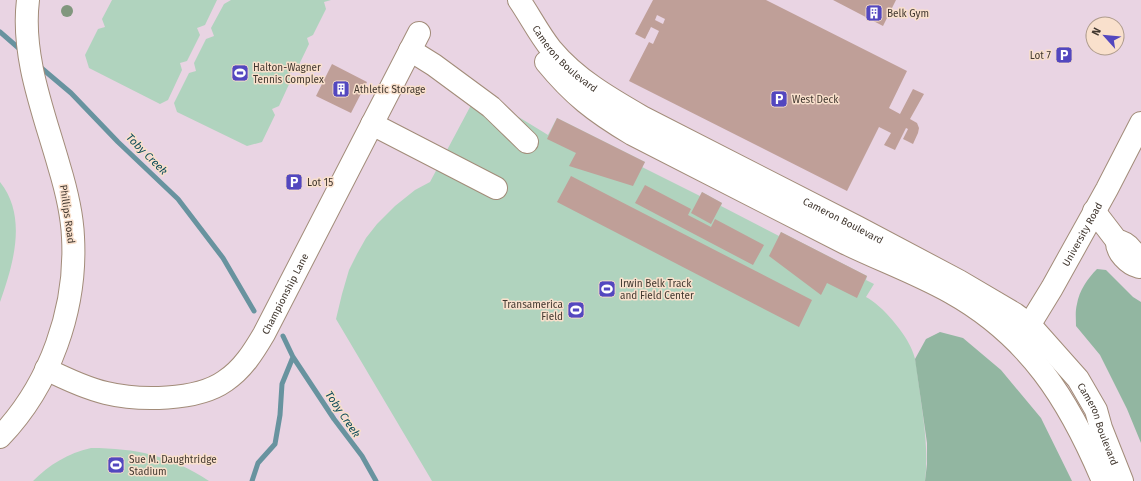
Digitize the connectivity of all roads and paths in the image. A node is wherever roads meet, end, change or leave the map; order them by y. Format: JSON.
{"nodes":[{"id":1,"x":28,"y":0,"type":"edge"},
{"id":2,"x":519,"y":3,"type":"edge"},
{"id":3,"x":1141,"y":123,"type":"edge"},
{"id":4,"x":372,"y":124,"type":"junction"},
{"id":5,"x":527,"y":142,"type":"dead end"},
{"id":6,"x":496,"y":188,"type":"dead end"},
{"id":7,"x":1094,"y":212,"type":"junction"},
{"id":8,"x":1117,"y":241,"type":"dead end"},
{"id":9,"x":1024,"y":334,"type":"junction"},
{"id":10,"x":46,"y":369,"type":"junction"},
{"id":11,"x":0,"y":437,"type":"edge"},
{"id":12,"x":1103,"y":481,"type":"edge"},
{"id":13,"x":1122,"y":481,"type":"edge"}],
"edges":[{"from":1,"to":10,"type":"street","name":"Phillips Road"},
{"from":2,"to":9,"type":"street","name":"Cameron Boulevard"},
{"from":3,"to":7,"type":"street","name":"University Road"},
{"from":4,"to":5,"type":"street","name":"Championship Lane"},
{"from":4,"to":6,"type":"street"},
{"from":4,"to":10,"type":"street","name":"Championship Lane"},
{"from":7,"to":8,"type":"street"},
{"from":7,"to":9,"type":"street","name":"University Road"},
{"from":9,"to":12,"type":"street","name":"Cameron Boulevard"},
{"from":9,"to":13,"type":"street","name":"Cameron Boulevard"},
{"from":10,"to":11,"type":"street","name":"Phillips Road"}]}
